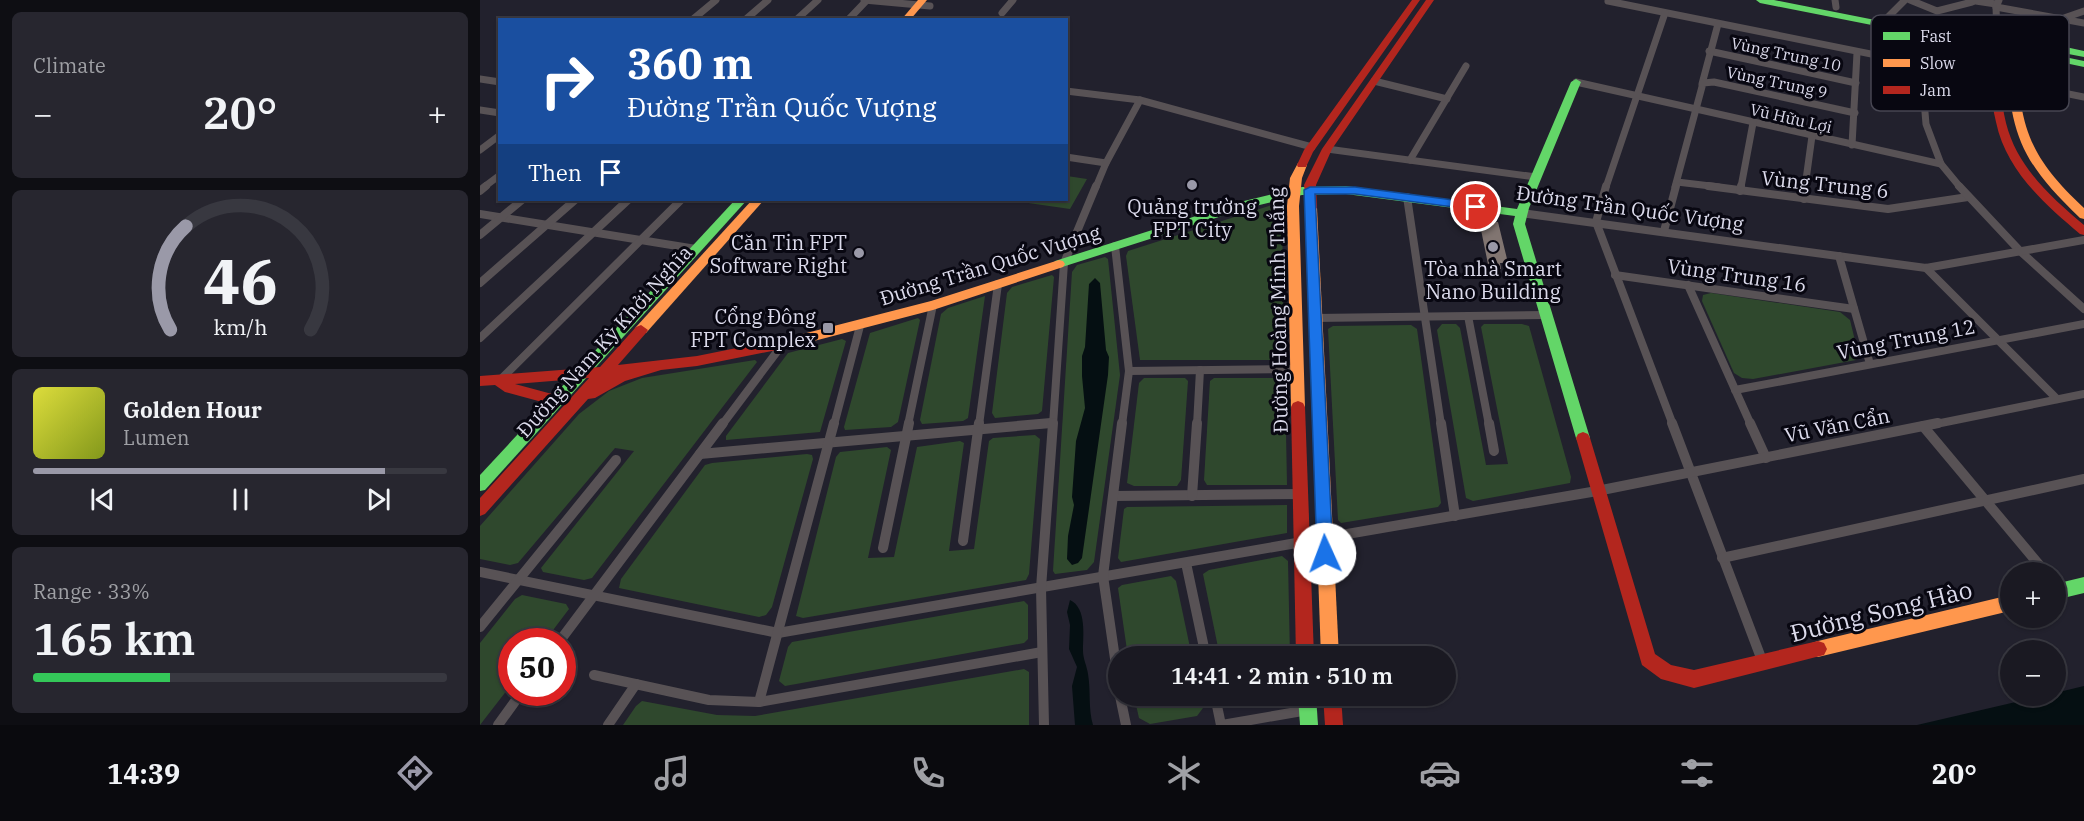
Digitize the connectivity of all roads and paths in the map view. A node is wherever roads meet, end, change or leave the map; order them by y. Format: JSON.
{"nodes":[{"id":1,"x":716,"y":0,"type":"edge"},
{"id":2,"x":768,"y":0,"type":"edge"},
{"id":3,"x":818,"y":0,"type":"edge"},
{"id":4,"x":866,"y":0,"type":"edge"},
{"id":5,"x":1013,"y":0,"type":"edge"},
{"id":6,"x":1416,"y":0,"type":"edge"},
{"id":7,"x":1430,"y":0,"type":"edge"},
{"id":8,"x":1760,"y":0,"type":"edge"},
{"id":9,"x":1800,"y":0,"type":"edge"},
{"id":10,"x":1905,"y":0,"type":"edge"},
{"id":11,"x":1910,"y":0,"type":"edge"},
{"id":12,"x":1608,"y":1,"type":"edge"},
{"id":13,"x":1971,"y":1,"type":"edge"},
{"id":14,"x":1836,"y":4,"type":"edge"},
{"id":15,"x":1997,"y":4,"type":"edge"},
{"id":16,"x":925,"y":6,"type":"edge"},
{"id":17,"x":2084,"y":11,"type":"edge"},
{"id":18,"x":1665,"y":12,"type":"junction"},
{"id":19,"x":1002,"y":13,"type":"dead end"},
{"id":20,"x":1880,"y":15,"type":"edge"},
{"id":21,"x":1890,"y":15,"type":"edge"},
{"id":22,"x":2044,"y":15,"type":"edge"},
{"id":23,"x":2069,"y":16,"type":"edge"},
{"id":24,"x":694,"y":18,"type":"edge"},
{"id":25,"x":748,"y":18,"type":"edge"},
{"id":26,"x":798,"y":18,"type":"edge"},
{"id":27,"x":850,"y":18,"type":"edge"},
{"id":28,"x":908,"y":18,"type":"edge"},
{"id":29,"x":1871,"y":21,"type":"edge"},
{"id":30,"x":2069,"y":21,"type":"edge"},
{"id":31,"x":1718,"y":24,"type":"junction"},
{"id":32,"x":2084,"y":24,"type":"edge"},
{"id":33,"x":1709,"y":51,"type":"junction"},
{"id":34,"x":2069,"y":52,"type":"edge"},
{"id":35,"x":1857,"y":53,"type":"junction"},
{"id":36,"x":2084,"y":54,"type":"edge"},
{"id":37,"x":1871,"y":56,"type":"edge"},
{"id":38,"x":2069,"y":60,"type":"edge"},
{"id":39,"x":2084,"y":64,"type":"edge"},
{"id":40,"x":1466,"y":66,"type":"dead end"},
{"id":41,"x":480,"y":79,"type":"edge"},
{"id":42,"x":1367,"y":80,"type":"junction"},
{"id":43,"x":498,"y":82,"type":"edge"},
{"id":44,"x":1576,"y":82,"type":"joint"},
{"id":45,"x":1856,"y":83,"type":"junction"},
{"id":46,"x":1702,"y":84,"type":"junction"},
{"id":47,"x":1068,"y":91,"type":"edge"},
{"id":48,"x":2069,"y":93,"type":"edge"},
{"id":49,"x":2084,"y":96,"type":"edge"},
{"id":50,"x":1636,"y":97,"type":"junction"},
{"id":51,"x":1447,"y":99,"type":"junction"},
{"id":52,"x":1140,"y":100,"type":"junction"},
{"id":53,"x":1695,"y":110,"type":"junction"},
{"id":54,"x":481,"y":111,"type":"edge"},
{"id":55,"x":1925,"y":111,"type":"edge"},
{"id":56,"x":2000,"y":111,"type":"edge"},
{"id":57,"x":2017,"y":111,"type":"edge"},
{"id":58,"x":1855,"y":112,"type":"junction"},
{"id":59,"x":498,"y":113,"type":"edge"},
{"id":60,"x":1753,"y":123,"type":"junction"},
{"id":61,"x":498,"y":136,"type":"edge"},
{"id":62,"x":1812,"y":136,"type":"junction"},
{"id":63,"x":1852,"y":145,"type":"junction"},
{"id":64,"x":1312,"y":147,"type":"junction"},
{"id":65,"x":1327,"y":149,"type":"junction"},
{"id":66,"x":480,"y":150,"type":"edge"},
{"id":67,"x":1068,"y":157,"type":"edge"},
{"id":68,"x":1410,"y":160,"type":"junction"},
{"id":69,"x":1106,"y":163,"type":"junction"},
{"id":70,"x":1941,"y":164,"type":"junction"},
{"id":71,"x":498,"y":177,"type":"edge"},
{"id":72,"x":1536,"y":177,"type":"junction"},
{"id":73,"x":1677,"y":182,"type":"junction"},
{"id":74,"x":1310,"y":190,"type":"junction"},
{"id":75,"x":480,"y":191,"type":"edge"},
{"id":76,"x":1740,"y":191,"type":"junction"},
{"id":77,"x":1293,"y":193,"type":"junction"},
{"id":78,"x":1407,"y":197,"type":"junction"},
{"id":79,"x":1968,"y":197,"type":"junction"},
{"id":80,"x":1803,"y":199,"type":"junction"},
{"id":81,"x":521,"y":201,"type":"edge"},
{"id":82,"x":574,"y":201,"type":"edge"},
{"id":83,"x":627,"y":201,"type":"edge"},
{"id":84,"x":680,"y":201,"type":"edge"},
{"id":85,"x":740,"y":201,"type":"edge"},
{"id":86,"x":757,"y":201,"type":"edge"},
{"id":87,"x":1521,"y":213,"type":"junction"},
{"id":88,"x":480,"y":214,"type":"edge"},
{"id":89,"x":2084,"y":215,"type":"edge"},
{"id":90,"x":501,"y":218,"type":"junction"},
{"id":91,"x":1596,"y":222,"type":"junction"},
{"id":92,"x":546,"y":225,"type":"junction"},
{"id":93,"x":1664,"y":231,"type":"junction"},
{"id":94,"x":2084,"y":231,"type":"edge"},
{"id":95,"x":593,"y":232,"type":"junction"},
{"id":96,"x":480,"y":235,"type":"edge"},
{"id":97,"x":640,"y":240,"type":"junction"},
{"id":98,"x":2084,"y":240,"type":"edge"},
{"id":99,"x":1114,"y":246,"type":"junction"},
{"id":100,"x":696,"y":249,"type":"junction"},
{"id":101,"x":2020,"y":251,"type":"junction"},
{"id":102,"x":1839,"y":256,"type":"junction"},
{"id":103,"x":1064,"y":263,"type":"junction"},
{"id":104,"x":1926,"y":268,"type":"junction"},
{"id":105,"x":1615,"y":275,"type":"junction"},
{"id":106,"x":480,"y":284,"type":"edge"},
{"id":107,"x":998,"y":284,"type":"junction"},
{"id":108,"x":1688,"y":285,"type":"junction"},
{"id":109,"x":933,"y":305,"type":"junction"},
{"id":110,"x":1854,"y":309,"type":"junction"},
{"id":111,"x":2084,"y":309,"type":"edge"},
{"id":112,"x":1545,"y":315,"type":"junction"},
{"id":113,"x":1425,"y":316,"type":"junction"},
{"id":114,"x":1468,"y":316,"type":"junction"},
{"id":115,"x":1296,"y":318,"type":"junction"},
{"id":116,"x":1315,"y":318,"type":"junction"},
{"id":117,"x":2084,"y":324,"type":"edge"},
{"id":118,"x":860,"y":326,"type":"junction"},
{"id":119,"x":482,"y":333,"type":"edge"},
{"id":120,"x":1998,"y":340,"type":"junction"},
{"id":121,"x":782,"y":345,"type":"junction"},
{"id":122,"x":1870,"y":364,"type":"junction"},
{"id":123,"x":661,"y":365,"type":"junction"},
{"id":124,"x":1297,"y":369,"type":"junction"},
{"id":125,"x":1200,"y":370,"type":"junction"},
{"id":126,"x":604,"y":371,"type":"junction"},
{"id":127,"x":1129,"y":371,"type":"junction"},
{"id":128,"x":581,"y":374,"type":"junction"},
{"id":129,"x":480,"y":381,"type":"edge"},
{"id":130,"x":499,"y":381,"type":"junction"},
{"id":131,"x":1735,"y":390,"type":"junction"},
{"id":132,"x":2084,"y":394,"type":"edge"},
{"id":133,"x":2057,"y":399,"type":"junction"},
{"id":134,"x":546,"y":412,"type":"junction"},
{"id":135,"x":566,"y":413,"type":"junction"},
{"id":136,"x":1052,"y":423,"type":"junction"},
{"id":137,"x":1923,"y":426,"type":"junction"},
{"id":138,"x":978,"y":429,"type":"junction"},
{"id":139,"x":906,"y":436,"type":"junction"},
{"id":140,"x":829,"y":442,"type":"junction"},
{"id":141,"x":1494,"y":451,"type":"dead end"},
{"id":142,"x":700,"y":454,"type":"junction"},
{"id":143,"x":1766,"y":458,"type":"junction"},
{"id":144,"x":616,"y":460,"type":"dead end"},
{"id":145,"x":1689,"y":472,"type":"junction"},
{"id":146,"x":2084,"y":479,"type":"edge"},
{"id":147,"x":480,"y":485,"type":"edge"},
{"id":148,"x":1597,"y":491,"type":"junction"},
{"id":149,"x":1301,"y":494,"type":"junction"},
{"id":150,"x":1114,"y":496,"type":"junction"},
{"id":151,"x":1192,"y":496,"type":"junction"},
{"id":152,"x":1985,"y":501,"type":"junction"},
{"id":153,"x":480,"y":509,"type":"edge"},
{"id":154,"x":1455,"y":516,"type":"junction"},
{"id":155,"x":1324,"y":538,"type":"junction"},
{"id":156,"x":963,"y":541,"type":"dead end"},
{"id":157,"x":1302,"y":542,"type":"junction"},
{"id":158,"x":883,"y":548,"type":"dead end"},
{"id":159,"x":1722,"y":558,"type":"junction"},
{"id":160,"x":2037,"y":562,"type":"edge"},
{"id":161,"x":1186,"y":563,"type":"junction"},
{"id":162,"x":480,"y":572,"type":"edge"},
{"id":163,"x":1103,"y":576,"type":"junction"},
{"id":164,"x":519,"y":579,"type":"junction"},
{"id":165,"x":2084,"y":585,"type":"edge"},
{"id":166,"x":1041,"y":588,"type":"junction"},
{"id":167,"x":2066,"y":588,"type":"edge"},
{"id":168,"x":594,"y":595,"type":"junction"},
{"id":169,"x":2000,"y":605,"type":"edge"},
{"id":170,"x":480,"y":627,"type":"edge"},
{"id":171,"x":569,"y":628,"type":"edge"},
{"id":172,"x":778,"y":633,"type":"junction"},
{"id":173,"x":1113,"y":646,"type":"edge"},
{"id":174,"x":1204,"y":646,"type":"edge"},
{"id":175,"x":1305,"y":646,"type":"edge"},
{"id":176,"x":1329,"y":646,"type":"edge"},
{"id":177,"x":1042,"y":652,"type":"junction"},
{"id":178,"x":1763,"y":663,"type":"junction"},
{"id":179,"x":594,"y":675,"type":"dead end"},
{"id":180,"x":636,"y":684,"type":"junction"},
{"id":181,"x":759,"y":702,"type":"junction"},
{"id":182,"x":512,"y":706,"type":"edge"},
{"id":183,"x":1122,"y":706,"type":"edge"},
{"id":184,"x":1217,"y":706,"type":"edge"},
{"id":185,"x":1295,"y":706,"type":"edge"},
{"id":186,"x":1307,"y":706,"type":"edge"},
{"id":187,"x":1333,"y":706,"type":"edge"},
{"id":188,"x":498,"y":725,"type":"edge"},
{"id":189,"x":608,"y":725,"type":"edge"},
{"id":190,"x":1044,"y":725,"type":"edge"},
{"id":191,"x":1126,"y":725,"type":"edge"},
{"id":192,"x":1222,"y":725,"type":"edge"},
{"id":193,"x":1309,"y":725,"type":"edge"},
{"id":194,"x":1334,"y":725,"type":"edge"}],
"edges":[{"from":1,"to":24,"type":"street"},
{"from":2,"to":25,"type":"street"},
{"from":3,"to":26,"type":"street"},
{"from":4,"to":16,"type":"street"},
{"from":4,"to":27,"type":"street"},
{"from":5,"to":19,"type":"street"},
{"from":6,"to":42,"type":"main road","name":"Đường Hoàng Minh Thắng"},
{"from":7,"to":42,"type":"main road","name":"Đường Hoàng Minh Thắng"},
{"from":8,"to":29,"type":"main road"},
{"from":9,"to":14,"type":"main road"},
{"from":10,"to":21,"type":"street"},
{"from":11,"to":13,"type":"street"},
{"from":12,"to":18,"type":"street"},
{"from":13,"to":15,"type":"street"},
{"from":14,"to":20,"type":"main road"},
{"from":15,"to":22,"type":"street"},
{"from":16,"to":28,"type":"main road"},
{"from":17,"to":23,"type":"street"},
{"from":18,"to":31,"type":"street"},
{"from":18,"to":50,"type":"street"},
{"from":30,"to":32,"type":"street"},
{"from":31,"to":33,"type":"street"},
{"from":31,"to":35,"type":"street"},
{"from":33,"to":45,"type":"street","name":"Vùng Trung 10"},
{"from":33,"to":46,"type":"street"},
{"from":34,"to":36,"type":"main road"},
{"from":35,"to":37,"type":"street"},
{"from":35,"to":45,"type":"street"},
{"from":38,"to":39,"type":"main road"},
{"from":40,"to":51,"type":"street"},
{"from":41,"to":43,"type":"street"},
{"from":42,"to":51,"type":"street"},
{"from":42,"to":64,"type":"main road","name":"Đường Hoàng Minh Thắng"},
{"from":42,"to":65,"type":"main road","name":"Đường Hoàng Minh Thắng"},
{"from":44,"to":50,"type":"street","name":"Vũ Hữu Lợi"},
{"from":44,"to":72,"type":"main road"},
{"from":45,"to":58,"type":"street"},
{"from":46,"to":53,"type":"street","name":"Vùng Trung 9"},
{"from":46,"to":58,"type":"street","name":"Vùng Trung 9"},
{"from":47,"to":52,"type":"street"},
{"from":48,"to":49,"type":"street"},
{"from":50,"to":53,"type":"street","name":"Vũ Hữu Lợi"},
{"from":50,"to":91,"type":"street"},
{"from":51,"to":68,"type":"street"},
{"from":52,"to":64,"type":"street"},
{"from":52,"to":69,"type":"street"},
{"from":53,"to":60,"type":"street","name":"Vũ Hữu Lợi"},
{"from":53,"to":73,"type":"street","name":"Vùng Trung 9"},
{"from":54,"to":59,"type":"street"},
{"from":55,"to":70,"type":"street"},
{"from":56,"to":94,"type":"main road"},
{"from":57,"to":89,"type":"main road"},
{"from":58,"to":63,"type":"street"},
{"from":60,"to":62,"type":"street","name":"Vũ Hữu Lợi"},
{"from":60,"to":76,"type":"street"},
{"from":61,"to":66,"type":"street"},
{"from":62,"to":63,"type":"street","name":"Vũ Hữu Lợi"},
{"from":62,"to":80,"type":"street"},
{"from":63,"to":70,"type":"street","name":"Vũ Hữu Lợi"},
{"from":64,"to":77,"type":"main road","name":"Đường Hoàng Minh Thắng"},
{"from":65,"to":68,"type":"street"},
{"from":65,"to":74,"type":"main road","name":"Đường Hoàng Minh Thắng"},
{"from":67,"to":69,"type":"street"},
{"from":68,"to":72,"type":"street"},
{"from":69,"to":103,"type":"street"},
{"from":70,"to":79,"type":"street"},
{"from":71,"to":75,"type":"street"},
{"from":72,"to":87,"type":"main road"},
{"from":73,"to":76,"type":"street","name":"Vùng Trung 6"},
{"from":73,"to":93,"type":"street","name":"Vùng Trung 9"},
{"from":74,"to":77,"type":"main road","name":"Đường Trần Quốc Vượng"},
{"from":74,"to":78,"type":"main road","name":"Đường Trần Quốc Vượng"},
{"from":74,"to":116,"type":"main road","name":"Đường Hoàng Minh Thắng"},
{"from":76,"to":80,"type":"street","name":"Vùng Trung 6"},
{"from":77,"to":99,"type":"main road","name":"Đường Trần Quốc Vượng"},
{"from":77,"to":115,"type":"main road","name":"Đường Hoàng Minh Thắng"},
{"from":78,"to":87,"type":"main road","name":"Đường Trần Quốc Vượng"},
{"from":78,"to":113,"type":"street"},
{"from":79,"to":80,"type":"street","name":"Vùng Trung 6"},
{"from":79,"to":101,"type":"street"},
{"from":81,"to":90,"type":"street"},
{"from":82,"to":92,"type":"street"},
{"from":83,"to":95,"type":"street"},
{"from":84,"to":97,"type":"street"},
{"from":85,"to":100,"type":"main road"},
{"from":86,"to":126,"type":"main road","name":"Đường Nam Kỳ Khởi Nghĩa"},
{"from":87,"to":91,"type":"street","name":"Đường Trần Quốc Vượng"},
{"from":87,"to":112,"type":"main road","name":"Đường Song Hào"},
{"from":88,"to":90,"type":"street"},
{"from":90,"to":92,"type":"street"},
{"from":90,"to":96,"type":"street"},
{"from":91,"to":93,"type":"street","name":"Đường Trần Quốc Vượng"},
{"from":91,"to":105,"type":"street"},
{"from":92,"to":95,"type":"street"},
{"from":92,"to":106,"type":"street"},
{"from":93,"to":102,"type":"street","name":"Đường Trần Quốc Vượng"},
{"from":95,"to":97,"type":"street"},
{"from":95,"to":119,"type":"street"},
{"from":97,"to":100,"type":"street"},
{"from":97,"to":130,"type":"street"},
{"from":98,"to":101,"type":"street","name":"Đường Trần Quốc Vượng"},
{"from":99,"to":103,"type":"main road","name":"Đường Trần Quốc Vượng"},
{"from":99,"to":127,"type":"street"},
{"from":100,"to":128,"type":"main road"},
{"from":101,"to":104,"type":"street","name":"Đường Trần Quốc Vượng"},
{"from":101,"to":111,"type":"street"},
{"from":102,"to":104,"type":"street","name":"Đường Trần Quốc Vượng"},
{"from":102,"to":110,"type":"street"},
{"from":103,"to":107,"type":"main road","name":"Đường Trần Quốc Vượng"},
{"from":103,"to":136,"type":"street"},
{"from":104,"to":120,"type":"street"},
{"from":105,"to":108,"type":"street","name":"Vùng Trung 16"},
{"from":105,"to":145,"type":"street"},
{"from":107,"to":109,"type":"main road","name":"Đường Trần Quốc Vượng"},
{"from":107,"to":138,"type":"street"},
{"from":108,"to":110,"type":"street","name":"Vùng Trung 16"},
{"from":108,"to":131,"type":"street"},
{"from":109,"to":118,"type":"main road","name":"Đường Trần Quốc Vượng"},
{"from":109,"to":139,"type":"street"},
{"from":110,"to":122,"type":"street"},
{"from":112,"to":114,"type":"street"},
{"from":112,"to":148,"type":"main road","name":"Đường Song Hào"},
{"from":113,"to":114,"type":"street"},
{"from":113,"to":116,"type":"street"},
{"from":113,"to":154,"type":"street"},
{"from":114,"to":141,"type":"street"},
{"from":115,"to":116,"type":"main road"},
{"from":115,"to":124,"type":"main road","name":"Đường Hoàng Minh Thắng"},
{"from":116,"to":155,"type":"main road","name":"Đường Hoàng Minh Thắng"},
{"from":117,"to":120,"type":"street","name":"Vùng Trung 12"},
{"from":118,"to":121,"type":"main road","name":"Đường Trần Quốc Vượng"},
{"from":118,"to":140,"type":"street"},
{"from":120,"to":122,"type":"street","name":"Vùng Trung 12"},
{"from":120,"to":133,"type":"street"},
{"from":121,"to":123,"type":"main road","name":"Đường Trần Quốc Vượng"},
{"from":121,"to":142,"type":"street"},
{"from":122,"to":131,"type":"street","name":"Vùng Trung 12"},
{"from":123,"to":126,"type":"main road","name":"Đường Trần Quốc Vượng"},
{"from":123,"to":135,"type":"main road"},
{"from":124,"to":125,"type":"street"},
{"from":124,"to":149,"type":"main road","name":"Đường Hoàng Minh Thắng"},
{"from":125,"to":127,"type":"street"},
{"from":125,"to":151,"type":"street"},
{"from":126,"to":128,"type":"main road","name":"Đường Trần Quốc Vượng"},
{"from":126,"to":135,"type":"main road","name":"Đường Nam Kỳ Khởi Nghĩa"},
{"from":127,"to":150,"type":"street"},
{"from":128,"to":130,"type":"main road","name":"Đường Trần Quốc Vượng"},
{"from":128,"to":134,"type":"main road"},
{"from":129,"to":130,"type":"main road","name":"Đường Trần Quốc Vượng"},
{"from":130,"to":134,"type":"main road"},
{"from":131,"to":143,"type":"street"},
{"from":132,"to":133,"type":"street","name":"Vũ Văn Cẩn"},
{"from":133,"to":137,"type":"street","name":"Vũ Văn Cẩn"},
{"from":134,"to":147,"type":"main road"},
{"from":135,"to":153,"type":"main road","name":"Đường Nam Kỳ Khởi Nghĩa"},
{"from":136,"to":138,"type":"street"},
{"from":136,"to":166,"type":"street"},
{"from":137,"to":143,"type":"street","name":"Vũ Văn Cẩn"},
{"from":137,"to":152,"type":"street"},
{"from":138,"to":139,"type":"street"},
{"from":138,"to":156,"type":"street"},
{"from":139,"to":140,"type":"street"},
{"from":139,"to":158,"type":"street"},
{"from":140,"to":142,"type":"street"},
{"from":140,"to":172,"type":"street"},
{"from":142,"to":168,"type":"street"},
{"from":143,"to":145,"type":"street","name":"Vũ Văn Cẩn"},
{"from":144,"to":164,"type":"street"},
{"from":145,"to":148,"type":"street","name":"Vũ Văn Cẩn"},
{"from":145,"to":159,"type":"street"},
{"from":146,"to":152,"type":"street"},
{"from":148,"to":154,"type":"street","name":"Vũ Văn Cẩn"},
{"from":148,"to":178,"type":"main road","name":"Đường Song Hào"},
{"from":149,"to":151,"type":"street"},
{"from":149,"to":157,"type":"main road","name":"Đường Hoàng Minh Thắng"},
{"from":150,"to":151,"type":"street"},
{"from":150,"to":163,"type":"street"},
{"from":152,"to":159,"type":"street"},
{"from":152,"to":160,"type":"street"},
{"from":154,"to":155,"type":"street","name":"Vũ Văn Cẩn"},
{"from":155,"to":157,"type":"main road"},
{"from":155,"to":176,"type":"main road","name":"Đường Hoàng Minh Thắng"},
{"from":157,"to":161,"type":"street"},
{"from":157,"to":175,"type":"main road","name":"Đường Hoàng Minh Thắng"},
{"from":159,"to":178,"type":"street"},
{"from":161,"to":163,"type":"street"},
{"from":161,"to":174,"type":"street"},
{"from":162,"to":164,"type":"street"},
{"from":163,"to":166,"type":"street"},
{"from":163,"to":173,"type":"street"},
{"from":164,"to":168,"type":"street"},
{"from":164,"to":170,"type":"street"},
{"from":165,"to":167,"type":"main road"},
{"from":166,"to":172,"type":"street"},
{"from":166,"to":177,"type":"street"},
{"from":168,"to":171,"type":"street"},
{"from":168,"to":172,"type":"street"},
{"from":169,"to":178,"type":"main road","name":"Đường Song Hào"},
{"from":172,"to":181,"type":"street"},
{"from":177,"to":181,"type":"street"},
{"from":177,"to":190,"type":"street"},
{"from":179,"to":180,"type":"street"},
{"from":180,"to":181,"type":"street"},
{"from":180,"to":189,"type":"street"},
{"from":182,"to":188,"type":"street"},
{"from":183,"to":191,"type":"street"},
{"from":184,"to":192,"type":"street"},
{"from":185,"to":192,"type":"street"},
{"from":186,"to":193,"type":"main road"},
{"from":187,"to":194,"type":"main road"}]}
